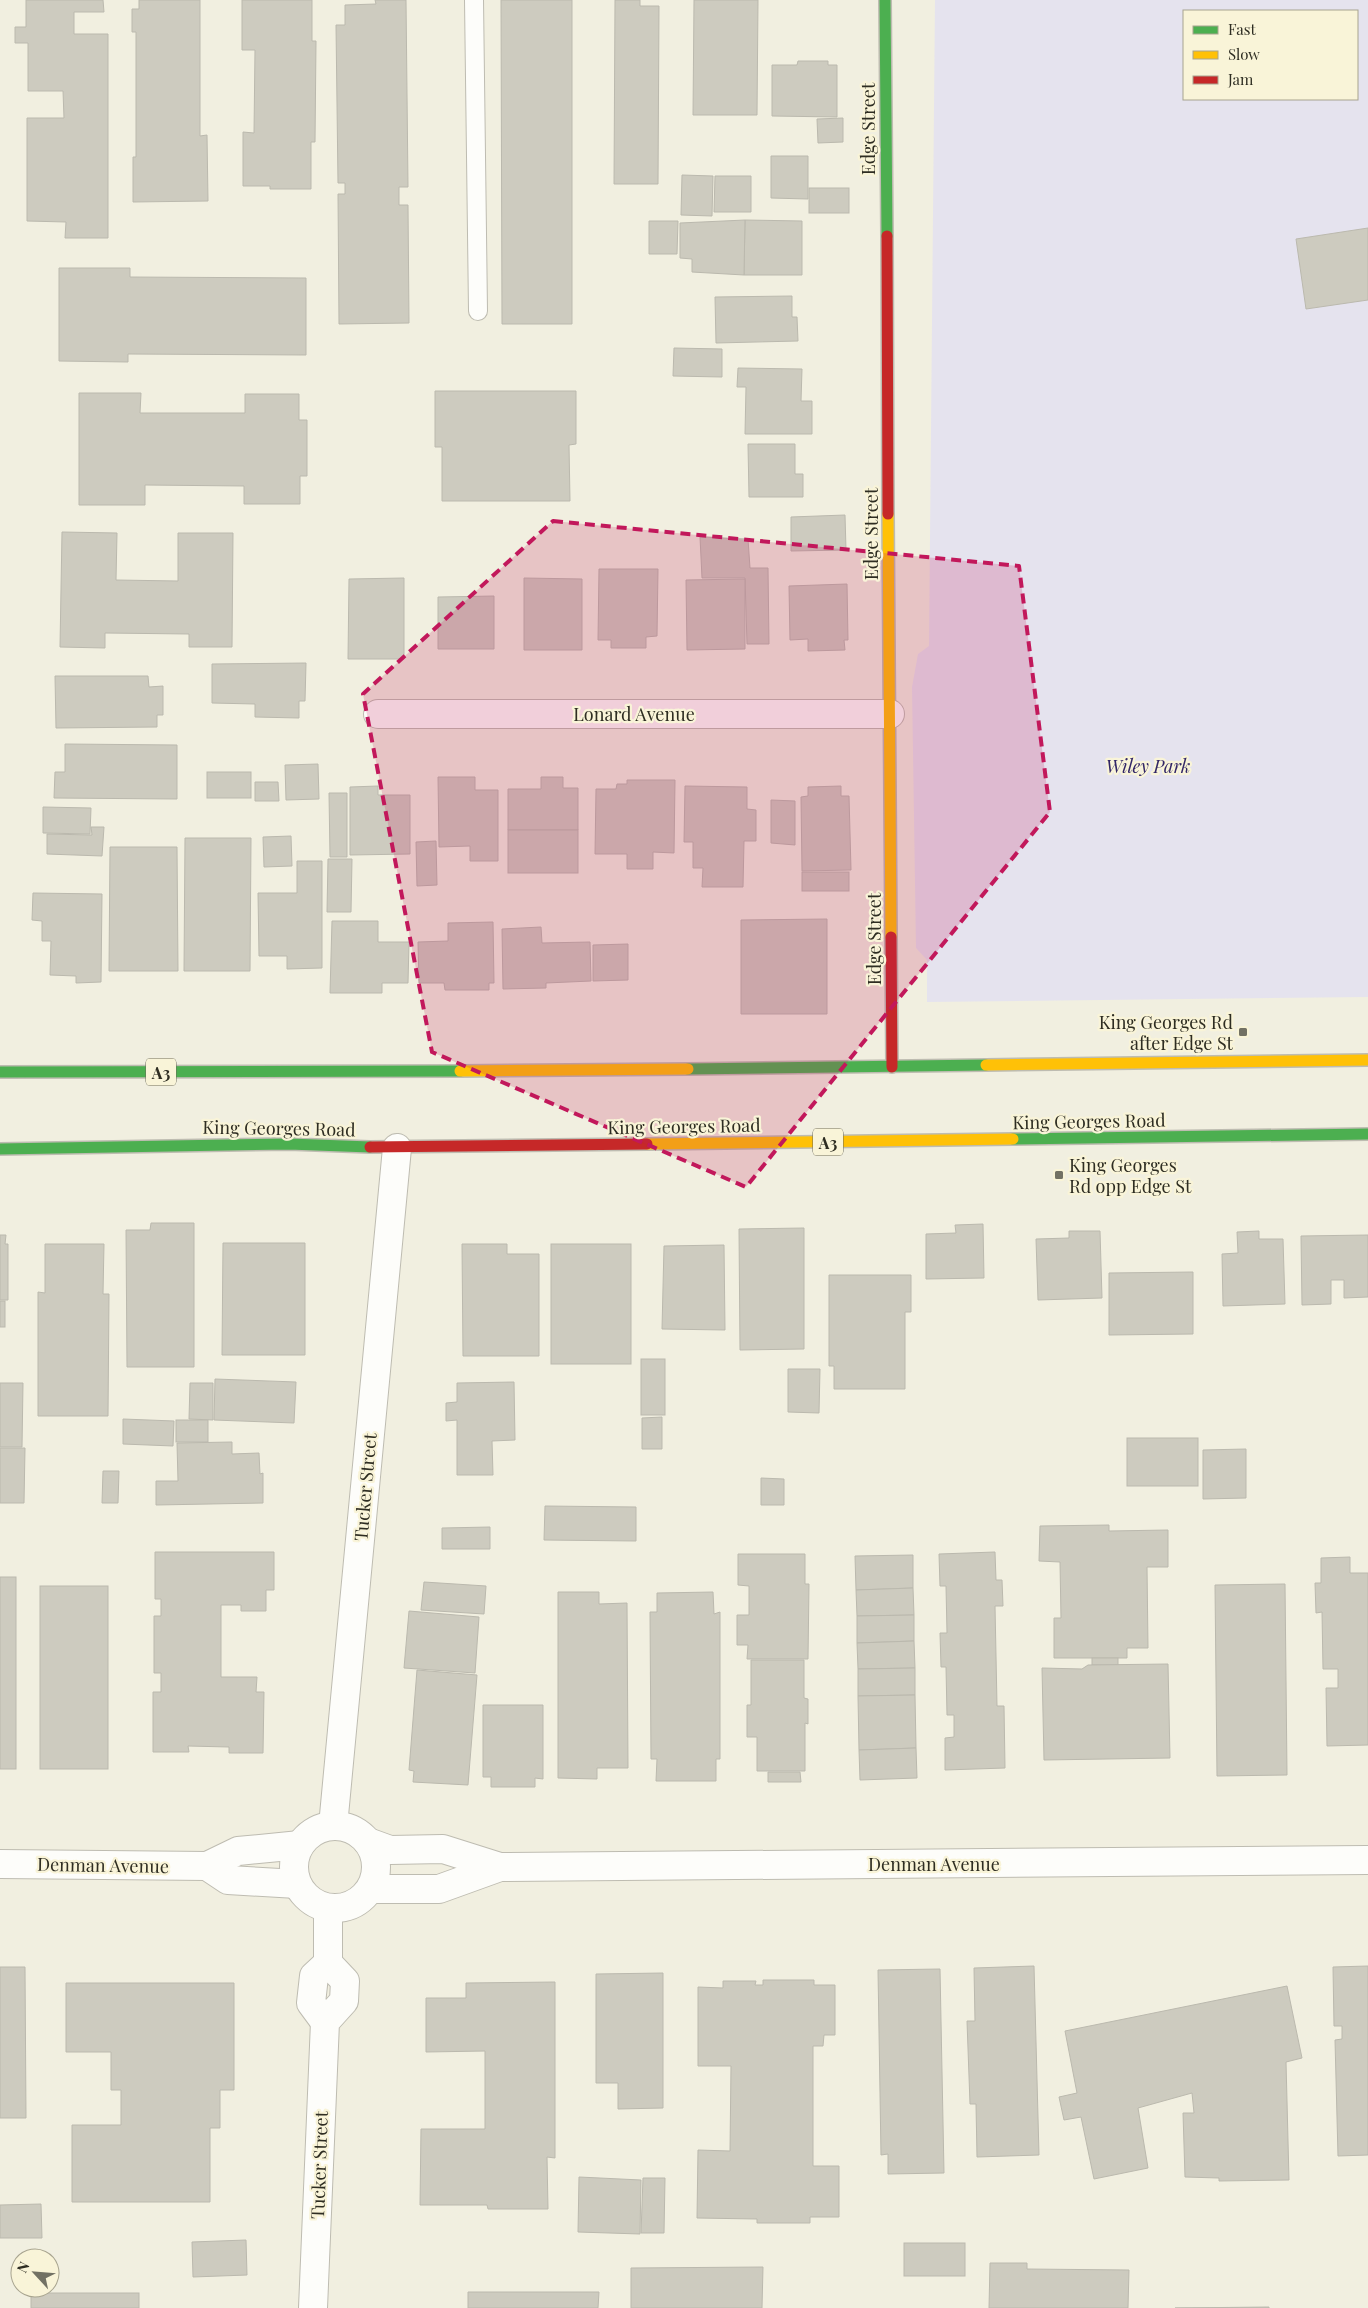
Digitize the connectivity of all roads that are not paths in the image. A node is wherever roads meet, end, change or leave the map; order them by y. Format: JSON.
{"nodes":[{"id":1,"x":474,"y":0,"type":"edge"},
{"id":2,"x":885,"y":0,"type":"edge"},
{"id":3,"x":478,"y":311,"type":"dead end"},
{"id":4,"x":378,"y":714,"type":"dead end"},
{"id":5,"x":890,"y":714,"type":"junction"},
{"id":6,"x":1368,"y":1060,"type":"edge"},
{"id":7,"x":892,"y":1067,"type":"junction"},
{"id":8,"x":0,"y":1072,"type":"edge"},
{"id":9,"x":1368,"y":1134,"type":"edge"},
{"id":10,"x":397,"y":1148,"type":"junction"},
{"id":11,"x":0,"y":1149,"type":"edge"},
{"id":12,"x":333,"y":1826,"type":"junction"},
{"id":13,"x":368,"y":1842,"type":"junction"},
{"id":14,"x":300,"y":1845,"type":"junction"},
{"id":15,"x":1368,"y":1860,"type":"edge"},
{"id":16,"x":0,"y":1864,"type":"edge"},
{"id":17,"x":207,"y":1866,"type":"junction"},
{"id":18,"x":500,"y":1867,"type":"junction"},
{"id":19,"x":297,"y":1884,"type":"junction"},
{"id":20,"x":370,"y":1889,"type":"junction"},
{"id":21,"x":328,"y":1908,"type":"junction"},
{"id":22,"x":313,"y":2308,"type":"edge"}],
"edges":[{"from":1,"to":3,"type":"lane"},
{"from":2,"to":5,"type":"main road","name":"Edge Street"},
{"from":4,"to":5,"type":"street","name":"Lonard Avenue"},
{"from":5,"to":7,"type":"main road","name":"Edge Street"},
{"from":6,"to":7,"type":"main road","number":"A3"},
{"from":7,"to":8,"type":"main road","number":"A3"},
{"from":9,"to":10,"type":"main road","name":"King Georges Road","number":"A3"},
{"from":10,"to":11,"type":"main road","name":"King Georges Road","number":"A3"},
{"from":10,"to":12,"type":"street","name":"Tucker Street"},
{"from":12,"to":13,"type":"street"},
{"from":12,"to":14,"type":"street"},
{"from":13,"to":18,"type":"street","name":"Denman Avenue"},
{"from":13,"to":20,"type":"street"},
{"from":14,"to":17,"type":"street","name":"Denman Avenue"},
{"from":14,"to":19,"type":"street"},
{"from":15,"to":18,"type":"street","name":"Denman Avenue"},
{"from":16,"to":17,"type":"street","name":"Denman Avenue"},
{"from":17,"to":19,"type":"street"},
{"from":18,"to":20,"type":"street","name":"Denman Avenue"},
{"from":19,"to":21,"type":"street"},
{"from":20,"to":21,"type":"street"},
{"from":21,"to":22,"type":"street","name":"Tucker Street"}]}
